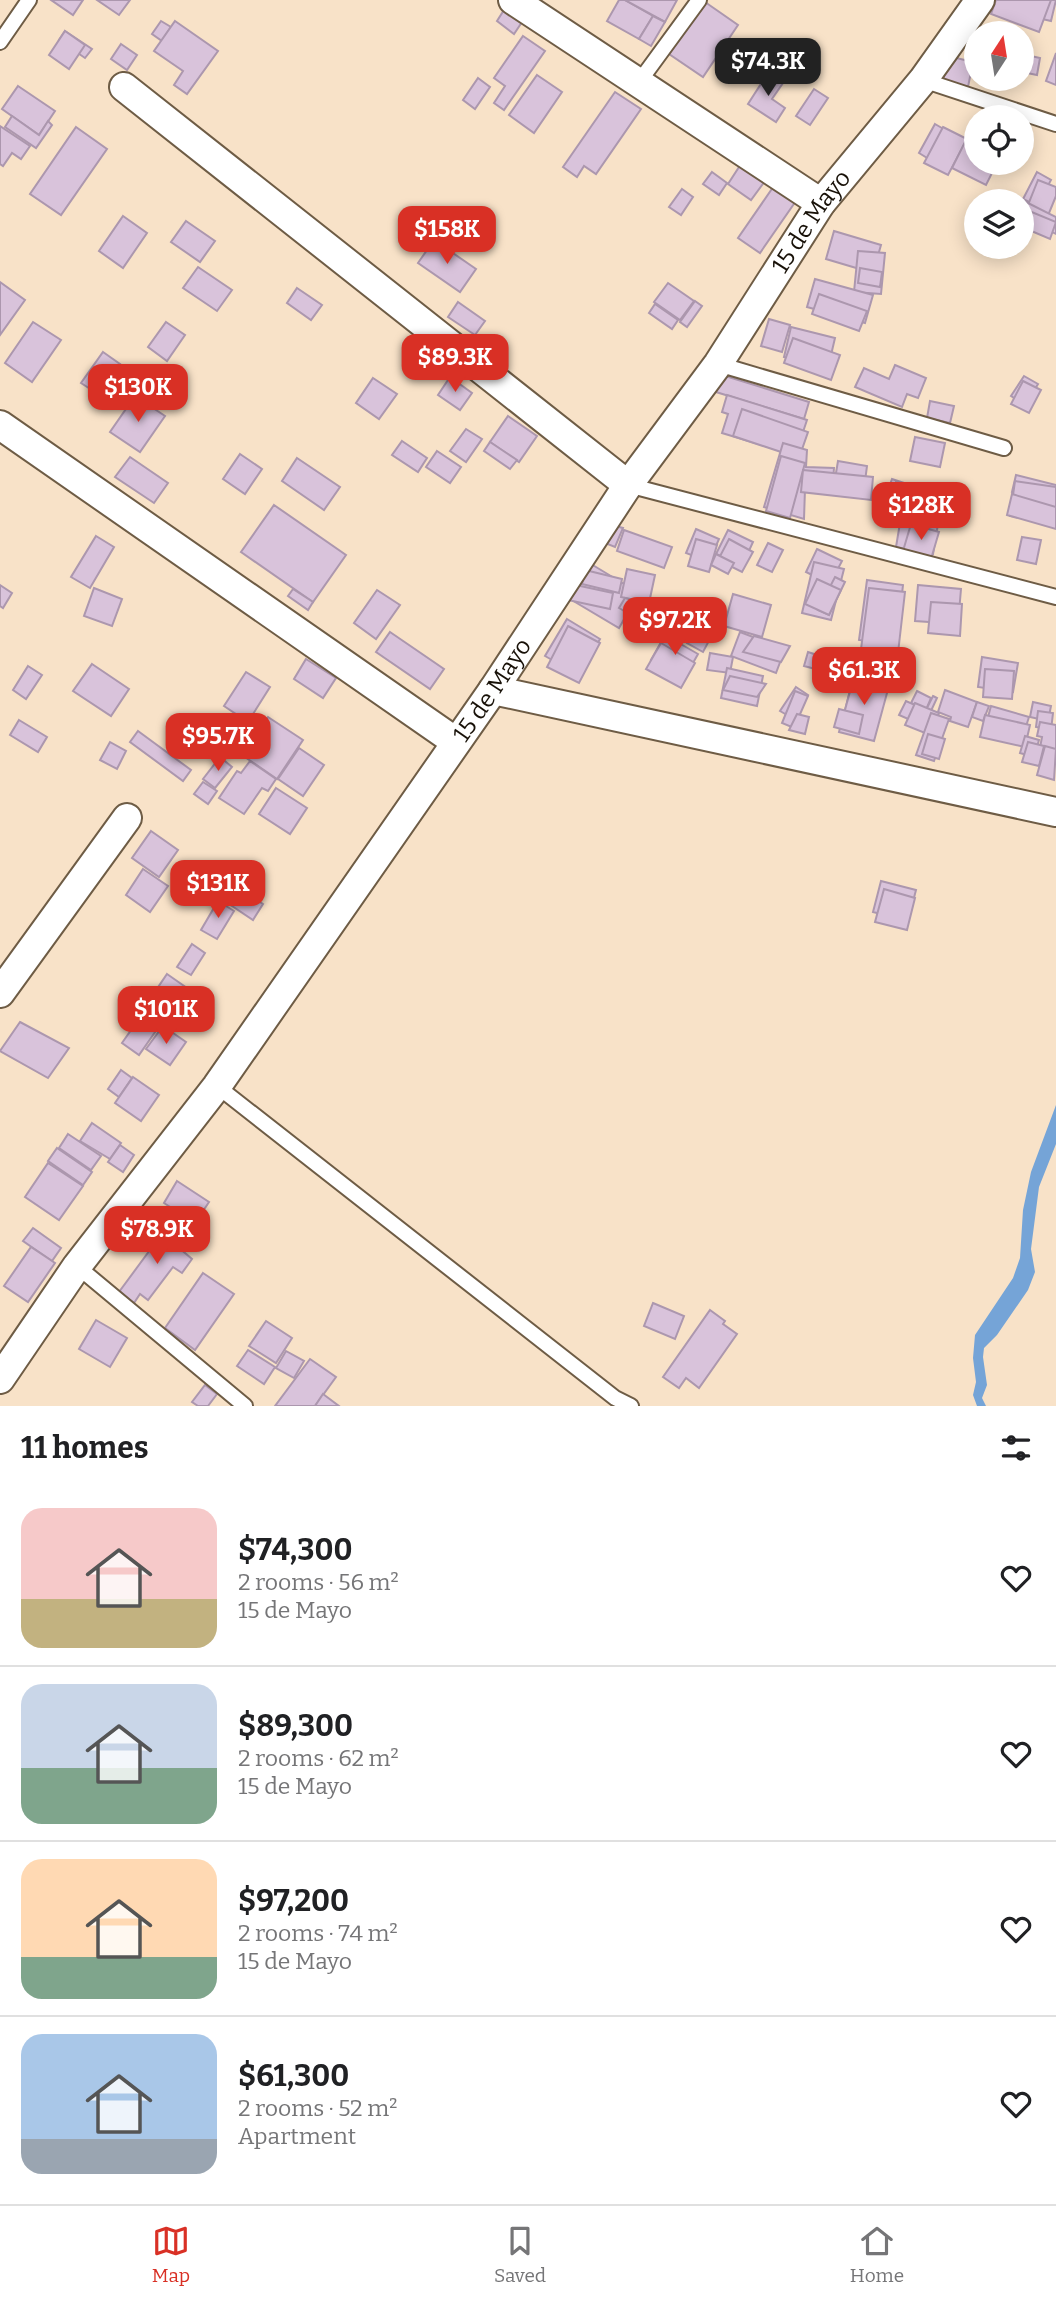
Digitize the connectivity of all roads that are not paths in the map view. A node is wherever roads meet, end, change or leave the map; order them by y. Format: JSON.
{"nodes":[{"id":1,"x":29,"y":0,"type":"edge"},
{"id":2,"x":513,"y":0,"type":"edge"},
{"id":3,"x":699,"y":0,"type":"edge"},
{"id":4,"x":980,"y":0,"type":"edge"},
{"id":5,"x":0,"y":42,"type":"edge"},
{"id":6,"x":923,"y":80,"type":"junction"},
{"id":7,"x":639,"y":82,"type":"junction"},
{"id":8,"x":124,"y":88,"type":"dead end"},
{"id":9,"x":1056,"y":124,"type":"edge"},
{"id":10,"x":821,"y":203,"type":"junction"},
{"id":11,"x":718,"y":364,"type":"junction"},
{"id":12,"x":0,"y":425,"type":"edge"},
{"id":13,"x":1004,"y":448,"type":"dead end"},
{"id":14,"x":628,"y":485,"type":"junction"},
{"id":15,"x":1056,"y":597,"type":"edge"},
{"id":16,"x":493,"y":690,"type":"junction"},
{"id":17,"x":456,"y":742,"type":"junction"},
{"id":18,"x":1056,"y":813,"type":"edge"},
{"id":19,"x":127,"y":818,"type":"dead end"},
{"id":20,"x":0,"y":993,"type":"edge"},
{"id":21,"x":217,"y":1086,"type":"junction"},
{"id":22,"x":77,"y":1266,"type":"junction"},
{"id":23,"x":0,"y":1379,"type":"edge"},
{"id":24,"x":612,"y":1402,"type":"edge"},
{"id":25,"x":245,"y":1406,"type":"edge"},
{"id":26,"x":631,"y":1406,"type":"edge"}],
"edges":[{"from":1,"to":5,"type":"lane"},
{"from":2,"to":7,"type":"street"},
{"from":3,"to":7,"type":"lane"},
{"from":4,"to":6,"type":"street","name":"15 de Mayo"},
{"from":6,"to":9,"type":"lane"},
{"from":6,"to":10,"type":"street","name":"15 de Mayo"},
{"from":7,"to":10,"type":"street"},
{"from":8,"to":14,"type":"street"},
{"from":10,"to":11,"type":"street","name":"15 de Mayo"},
{"from":11,"to":13,"type":"lane"},
{"from":11,"to":14,"type":"street","name":"15 de Mayo"},
{"from":12,"to":17,"type":"street"},
{"from":14,"to":15,"type":"lane"},
{"from":14,"to":16,"type":"street","name":"15 de Mayo"},
{"from":16,"to":17,"type":"street","name":"15 de Mayo"},
{"from":16,"to":18,"type":"street"},
{"from":17,"to":21,"type":"street","name":"15 de Mayo"},
{"from":19,"to":20,"type":"street"},
{"from":21,"to":22,"type":"street","name":"15 de Mayo"},
{"from":21,"to":24,"type":"lane"},
{"from":22,"to":23,"type":"street","name":"15 de Mayo"},
{"from":22,"to":25,"type":"lane"},
{"from":24,"to":26,"type":"lane"}]}
